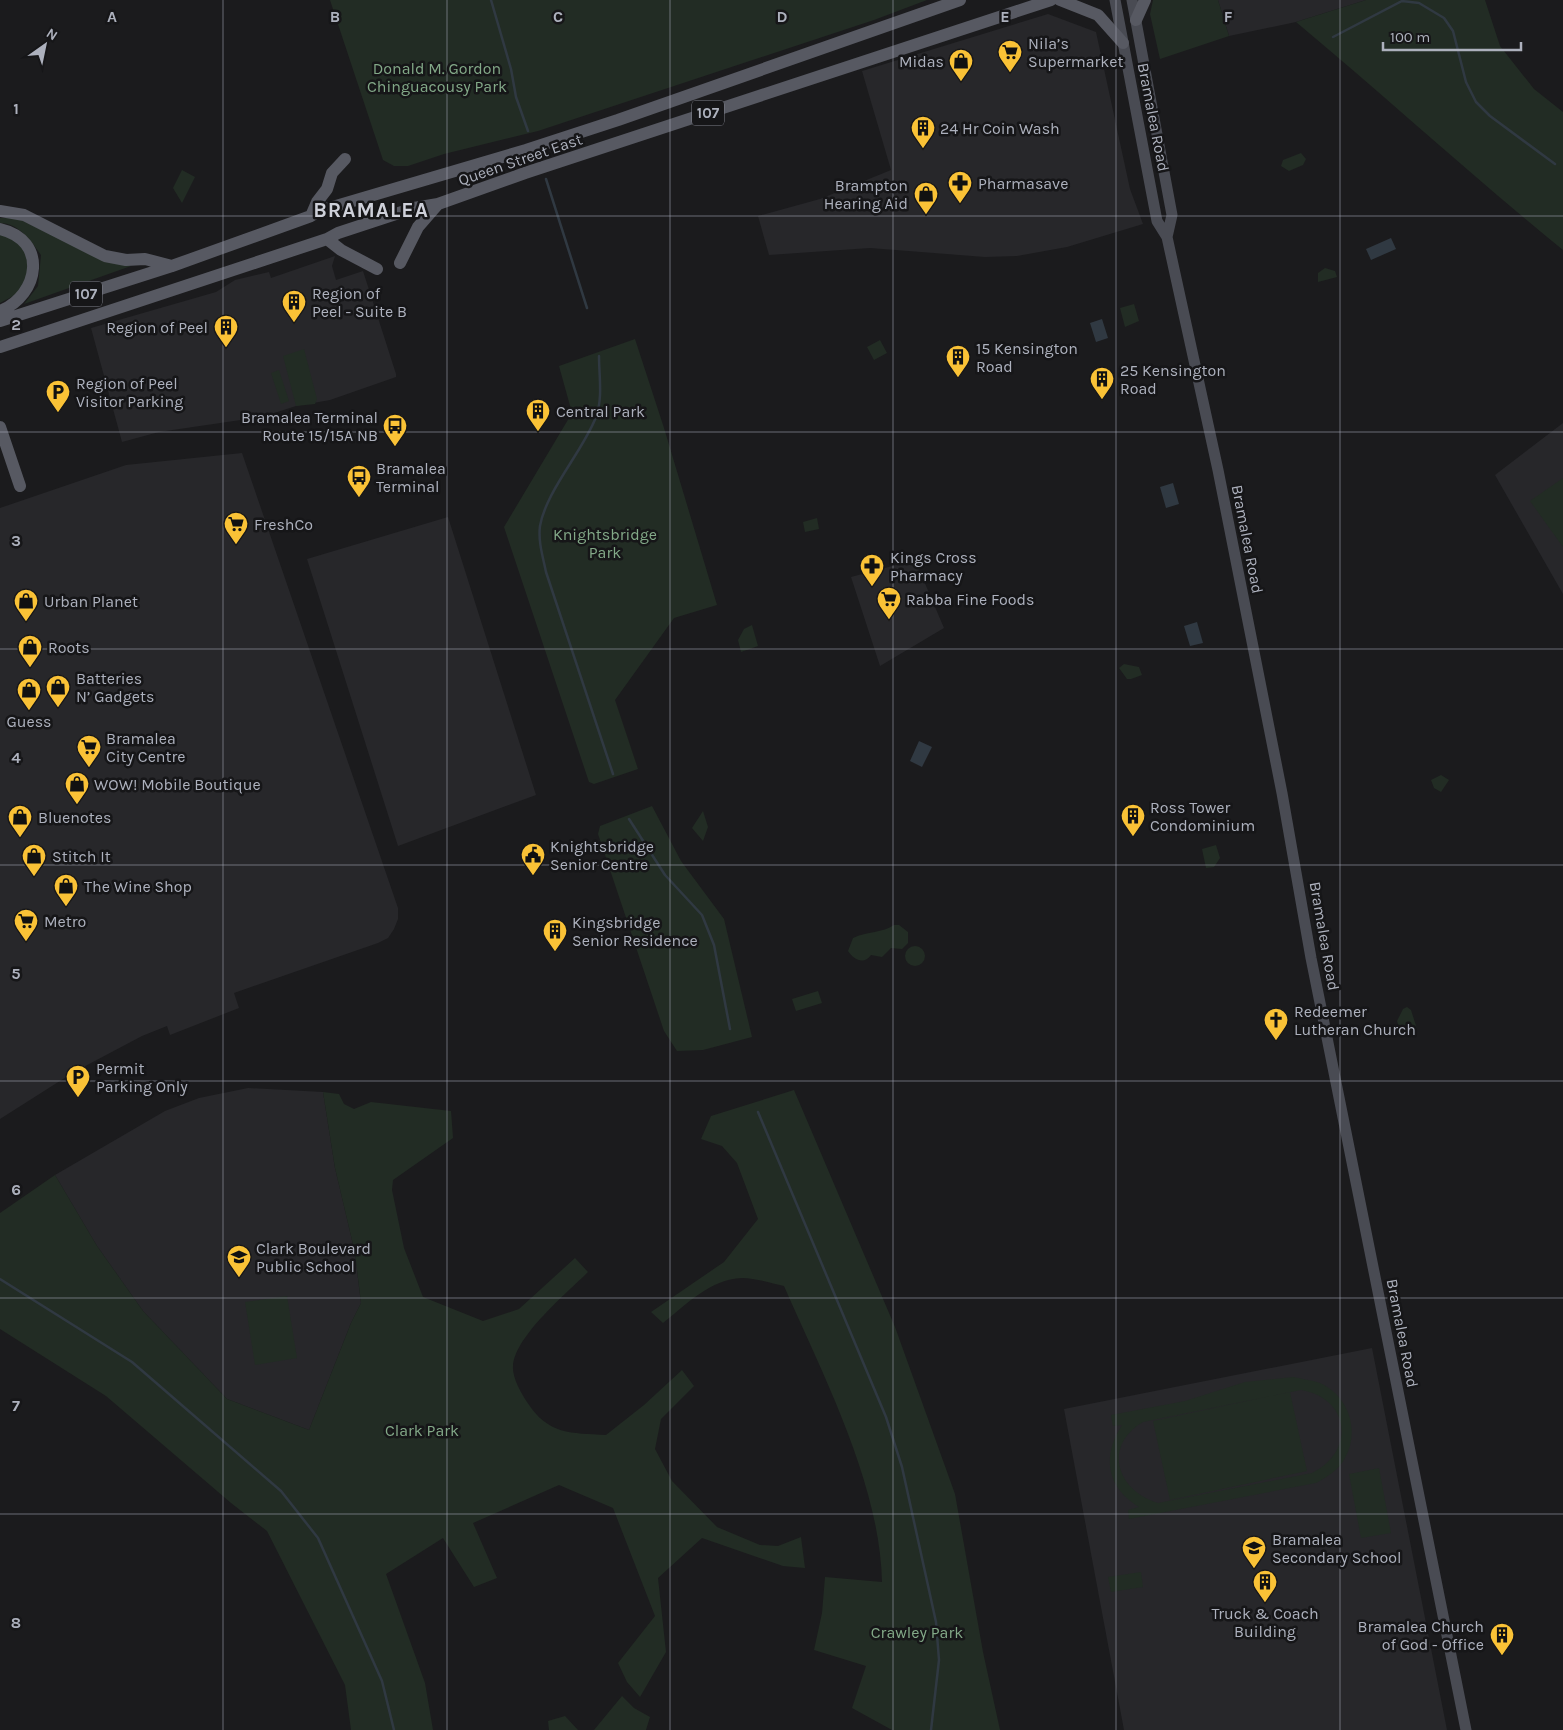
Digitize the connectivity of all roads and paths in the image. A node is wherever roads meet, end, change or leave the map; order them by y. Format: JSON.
{"nodes":[{"id":1,"x":960,"y":0,"type":"edge"},
{"id":2,"x":1051,"y":0,"type":"edge"},
{"id":3,"x":1060,"y":0,"type":"edge"},
{"id":4,"x":1115,"y":0,"type":"edge"},
{"id":5,"x":1132,"y":0,"type":"edge"},
{"id":6,"x":1145,"y":0,"type":"edge"},
{"id":7,"x":1136,"y":20,"type":"junction"},
{"id":8,"x":1123,"y":43,"type":"junction"},
{"id":9,"x":345,"y":159,"type":"dead end"},
{"id":10,"x":438,"y":204,"type":"junction"},
{"id":11,"x":0,"y":211,"type":"edge"},
{"id":12,"x":311,"y":216,"type":"junction"},
{"id":13,"x":0,"y":229,"type":"edge"},
{"id":14,"x":1167,"y":237,"type":"junction"},
{"id":15,"x":327,"y":239,"type":"junction"},
{"id":16,"x":400,"y":263,"type":"dead end"},
{"id":17,"x":172,"y":266,"type":"junction"},
{"id":18,"x":377,"y":269,"type":"dead end"},
{"id":19,"x":0,"y":311,"type":"edge"},
{"id":20,"x":0,"y":321,"type":"edge"},
{"id":21,"x":0,"y":347,"type":"edge"},
{"id":22,"x":0,"y":427,"type":"edge"},
{"id":23,"x":0,"y":453,"type":"edge"},
{"id":24,"x":1466,"y":1730,"type":"edge"}],
"edges":[{"from":1,"to":12,"type":"main road","name":"Queen Street East","number":"107"},
{"from":2,"to":10,"type":"main road","name":"Queen Street East","number":"107"},
{"from":3,"to":8,"type":"main road"},
{"from":4,"to":8,"type":"main road","name":"Bramalea Road"},
{"from":5,"to":7,"type":"main road","name":"Bramalea Road"},
{"from":6,"to":7,"type":"main road"},
{"from":7,"to":14,"type":"main road","name":"Bramalea Road"},
{"from":8,"to":14,"type":"main road","name":"Bramalea Road"},
{"from":9,"to":12,"type":"main road"},
{"from":10,"to":15,"type":"main road","name":"Queen Street East","number":"107"},
{"from":10,"to":16,"type":"main road"},
{"from":11,"to":17,"type":"main road"},
{"from":12,"to":17,"type":"main road","name":"Queen Street East","number":"107"},
{"from":13,"to":19,"type":"main road"},
{"from":14,"to":24,"type":"main road","name":"Bramalea Road"},
{"from":15,"to":18,"type":"main road"},
{"from":15,"to":21,"type":"main road","name":"Queen Street East","number":"107"},
{"from":17,"to":20,"type":"main road","name":"Queen Street East","number":"107"},
{"from":22,"to":23,"type":"main road"}]}
